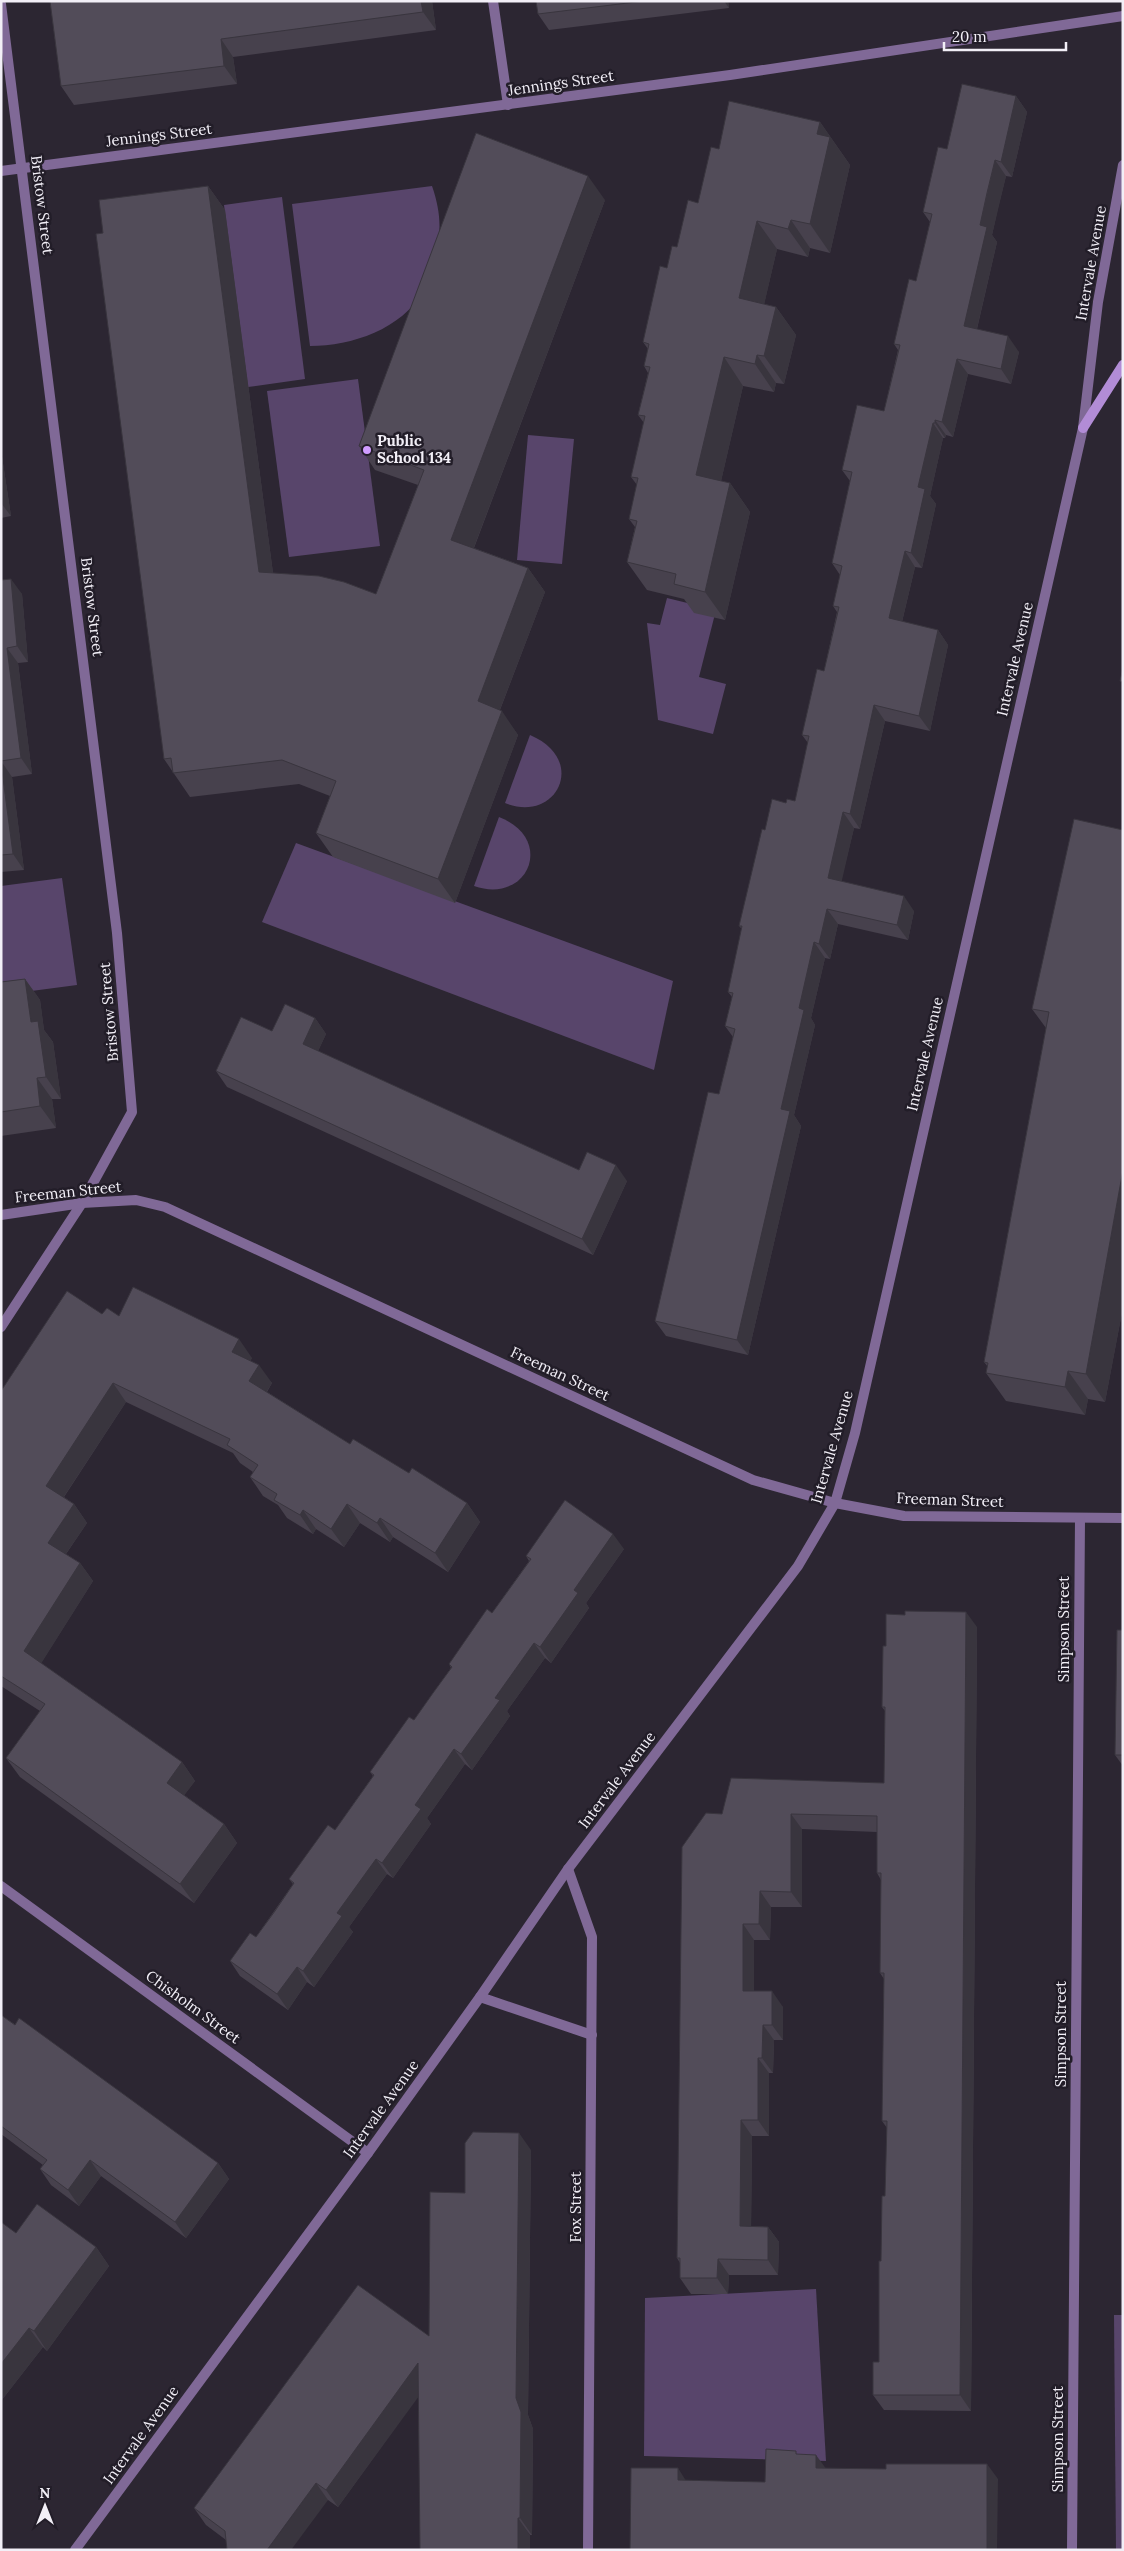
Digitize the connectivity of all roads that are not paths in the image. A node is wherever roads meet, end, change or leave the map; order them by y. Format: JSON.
{"nodes":[{"id":1,"x":493,"y":1,"type":"edge"},
{"id":2,"x":1,"y":4,"type":"edge"},
{"id":3,"x":1123,"y":16,"type":"edge"},
{"id":4,"x":508,"y":105,"type":"junction"},
{"id":5,"x":1123,"y":165,"type":"edge"},
{"id":6,"x":23,"y":168,"type":"junction"},
{"id":7,"x":1,"y":171,"type":"edge"},
{"id":8,"x":1123,"y":365,"type":"edge"},
{"id":9,"x":1083,"y":428,"type":"junction"},
{"id":10,"x":82,"y":1203,"type":"junction"},
{"id":11,"x":1,"y":1215,"type":"edge"},
{"id":12,"x":1,"y":1327,"type":"edge"},
{"id":13,"x":835,"y":1503,"type":"junction"},
{"id":14,"x":1080,"y":1518,"type":"junction"},
{"id":15,"x":1123,"y":1518,"type":"edge"},
{"id":16,"x":568,"y":1869,"type":"junction"},
{"id":17,"x":1,"y":1886,"type":"edge"},
{"id":18,"x":480,"y":1997,"type":"junction"},
{"id":19,"x":592,"y":2035,"type":"junction"},
{"id":20,"x":368,"y":2153,"type":"junction"},
{"id":21,"x":75,"y":2550,"type":"edge"},
{"id":22,"x":588,"y":2550,"type":"edge"},
{"id":23,"x":1072,"y":2550,"type":"edge"}],
"edges":[{"from":1,"to":4,"type":"street"},
{"from":2,"to":6,"type":"street","name":"Bristow Street"},
{"from":3,"to":4,"type":"street","name":"Jennings Street"},
{"from":4,"to":6,"type":"street","name":"Jennings Street"},
{"from":5,"to":9,"type":"street","name":"Intervale Avenue"},
{"from":6,"to":7,"type":"street","name":"Jennings Street"},
{"from":6,"to":10,"type":"street","name":"Bristow Street"},
{"from":8,"to":9,"type":"street"},
{"from":9,"to":13,"type":"street","name":"Intervale Avenue"},
{"from":10,"to":11,"type":"street","name":"Freeman Street"},
{"from":10,"to":12,"type":"street","name":"Bristow Street"},
{"from":10,"to":13,"type":"street","name":"Freeman Street"},
{"from":13,"to":14,"type":"street","name":"Freeman Street"},
{"from":13,"to":16,"type":"street","name":"Intervale Avenue"},
{"from":14,"to":15,"type":"street","name":"Freeman Street"},
{"from":14,"to":23,"type":"street","name":"Simpson Street"},
{"from":16,"to":18,"type":"street","name":"Intervale Avenue"},
{"from":16,"to":19,"type":"street","name":"Fox Street"},
{"from":17,"to":20,"type":"street","name":"Chisholm Street"},
{"from":18,"to":19,"type":"street"},
{"from":18,"to":20,"type":"street","name":"Intervale Avenue"},
{"from":19,"to":22,"type":"street","name":"Fox Street"},
{"from":20,"to":21,"type":"street","name":"Intervale Avenue"}]}
